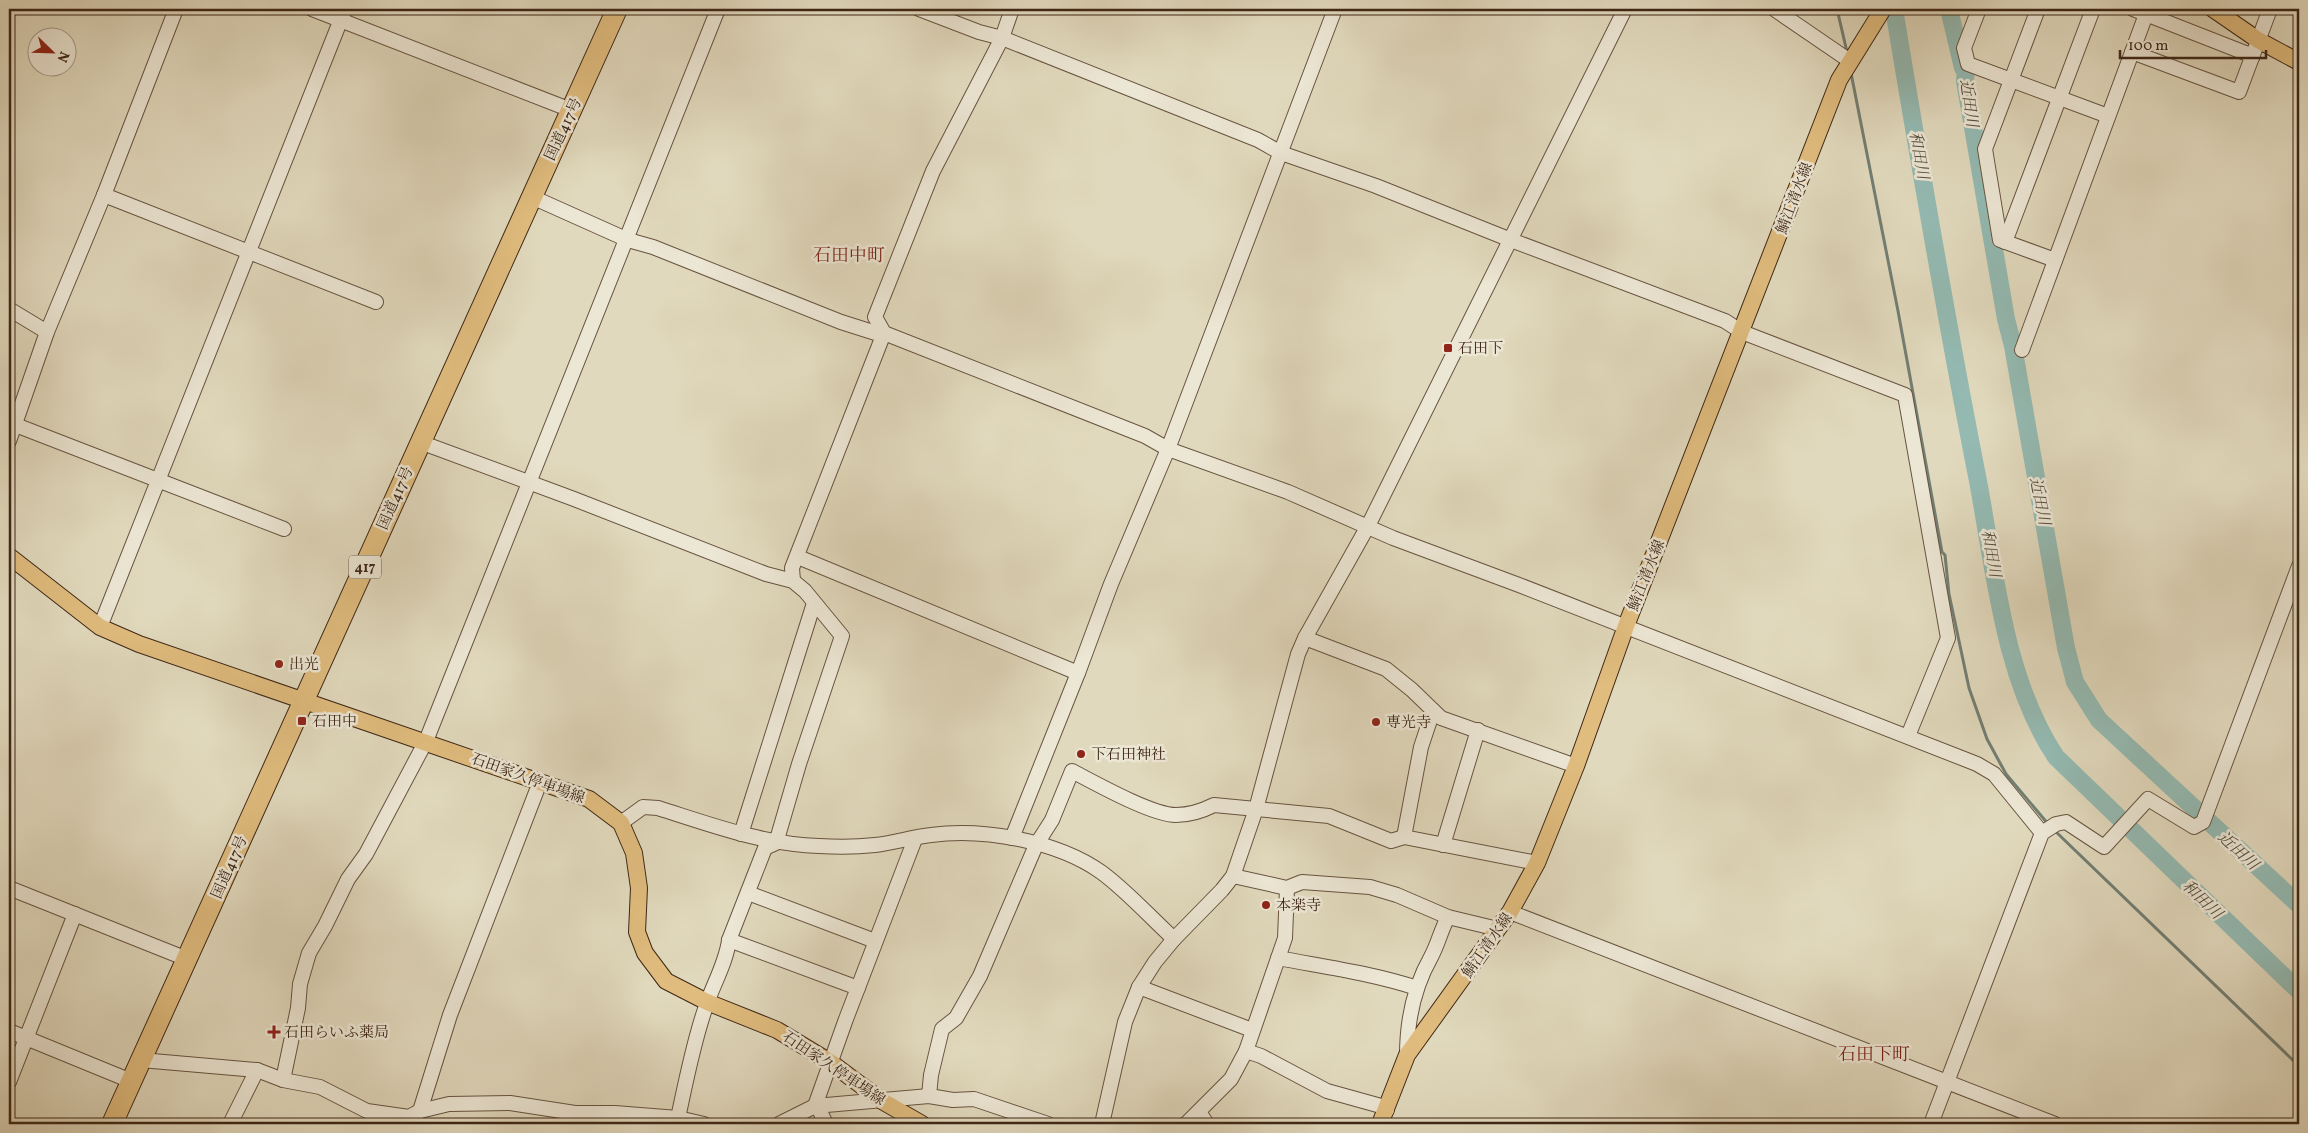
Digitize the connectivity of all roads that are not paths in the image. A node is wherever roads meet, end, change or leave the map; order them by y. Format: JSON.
{"nodes":[{"id":1,"x":176,"y":9,"type":"edge"},
{"id":2,"x":312,"y":9,"type":"edge"},
{"id":3,"x":617,"y":9,"type":"edge"},
{"id":4,"x":718,"y":9,"type":"edge"},
{"id":5,"x":919,"y":9,"type":"edge"},
{"id":6,"x":1012,"y":9,"type":"edge"},
{"id":7,"x":1335,"y":9,"type":"edge"},
{"id":8,"x":1625,"y":9,"type":"edge"},
{"id":9,"x":1774,"y":9,"type":"edge"},
{"id":10,"x":1883,"y":9,"type":"edge"},
{"id":11,"x":1979,"y":9,"type":"edge"},
{"id":12,"x":2038,"y":9,"type":"edge"},
{"id":13,"x":2092,"y":9,"type":"edge"},
{"id":14,"x":2213,"y":9,"type":"edge"},
{"id":15,"x":2270,"y":9,"type":"edge"},
{"id":16,"x":2142,"y":10,"type":"edge"},
{"id":17,"x":342,"y":14,"type":"edge"},
{"id":18,"x":1002,"y":38,"type":"junction"},
{"id":19,"x":2255,"y":48,"type":"junction"},
{"id":20,"x":2132,"y":52,"type":"junction"},
{"id":21,"x":1850,"y":61,"type":"junction"},
{"id":22,"x":2299,"y":62,"type":"edge"},
{"id":23,"x":2011,"y":80,"type":"junction"},
{"id":24,"x":2059,"y":98,"type":"junction"},
{"id":25,"x":572,"y":110,"type":"junction"},
{"id":26,"x":2108,"y":116,"type":"junction"},
{"id":27,"x":1281,"y":153,"type":"junction"},
{"id":28,"x":104,"y":195,"type":"junction"},
{"id":29,"x":532,"y":197,"type":"junction"},
{"id":30,"x":628,"y":240,"type":"junction"},
{"id":31,"x":1511,"y":240,"type":"junction"},
{"id":32,"x":2006,"y":242,"type":"junction"},
{"id":33,"x":249,"y":252,"type":"junction"},
{"id":34,"x":2055,"y":260,"type":"junction"},
{"id":35,"x":376,"y":302,"type":"dead end"},
{"id":36,"x":9,"y":309,"type":"edge"},
{"id":37,"x":47,"y":332,"type":"junction"},
{"id":38,"x":1742,"y":332,"type":"junction"},
{"id":39,"x":883,"y":334,"type":"junction"},
{"id":40,"x":2022,"y":350,"type":"dead end"},
{"id":41,"x":13,"y":424,"type":"junction"},
{"id":42,"x":9,"y":441,"type":"edge"},
{"id":43,"x":420,"y":442,"type":"junction"},
{"id":44,"x":1168,"y":448,"type":"junction"},
{"id":45,"x":159,"y":480,"type":"junction"},
{"id":46,"x":528,"y":482,"type":"junction"},
{"id":47,"x":1368,"y":526,"type":"junction"},
{"id":48,"x":284,"y":529,"type":"dead end"},
{"id":49,"x":9,"y":556,"type":"edge"},
{"id":50,"x":798,"y":557,"type":"junction"},
{"id":51,"x":2299,"y":566,"type":"edge"},
{"id":52,"x":793,"y":581,"type":"junction"},
{"id":53,"x":814,"y":602,"type":"junction"},
{"id":54,"x":1626,"y":626,"type":"junction"},
{"id":55,"x":100,"y":627,"type":"junction"},
{"id":56,"x":1305,"y":638,"type":"junction"},
{"id":57,"x":1078,"y":673,"type":"junction"},
{"id":58,"x":305,"y":700,"type":"junction"},
{"id":59,"x":1433,"y":712,"type":"junction"},
{"id":60,"x":1478,"y":730,"type":"junction"},
{"id":61,"x":1908,"y":736,"type":"junction"},
{"id":62,"x":426,"y":741,"type":"junction"},
{"id":63,"x":1576,"y":766,"type":"junction"},
{"id":64,"x":540,"y":782,"type":"junction"},
{"id":65,"x":1256,"y":809,"type":"junction"},
{"id":66,"x":620,"y":823,"type":"junction"},
{"id":67,"x":2042,"y":833,"type":"junction"},
{"id":68,"x":741,"y":834,"type":"junction"},
{"id":69,"x":1404,"y":837,"type":"junction"},
{"id":70,"x":1012,"y":838,"type":"junction"},
{"id":71,"x":914,"y":839,"type":"junction"},
{"id":72,"x":776,"y":843,"type":"junction"},
{"id":73,"x":1036,"y":845,"type":"junction"},
{"id":74,"x":1443,"y":845,"type":"junction"},
{"id":75,"x":1537,"y":863,"type":"junction"},
{"id":76,"x":1233,"y":876,"type":"junction"},
{"id":77,"x":9,"y":888,"type":"edge"},
{"id":78,"x":1287,"y":888,"type":"junction"},
{"id":79,"x":748,"y":893,"type":"junction"},
{"id":80,"x":1510,"y":912,"type":"junction"},
{"id":81,"x":75,"y":914,"type":"junction"},
{"id":82,"x":1448,"y":917,"type":"junction"},
{"id":83,"x":1498,"y":929,"type":"junction"},
{"id":84,"x":1174,"y":938,"type":"junction"},
{"id":85,"x":729,"y":940,"type":"junction"},
{"id":86,"x":875,"y":941,"type":"junction"},
{"id":87,"x":187,"y":958,"type":"junction"},
{"id":88,"x":1278,"y":958,"type":"junction"},
{"id":89,"x":1139,"y":987,"type":"junction"},
{"id":90,"x":858,"y":988,"type":"junction"},
{"id":91,"x":1416,"y":988,"type":"junction"},
{"id":92,"x":707,"y":1002,"type":"junction"},
{"id":93,"x":1252,"y":1030,"type":"junction"},
{"id":94,"x":9,"y":1031,"type":"edge"},
{"id":95,"x":27,"y":1038,"type":"junction"},
{"id":96,"x":1246,"y":1051,"type":"junction"},
{"id":97,"x":1407,"y":1055,"type":"junction"},
{"id":98,"x":141,"y":1060,"type":"junction"},
{"id":99,"x":830,"y":1062,"type":"junction"},
{"id":100,"x":257,"y":1070,"type":"junction"},
{"id":101,"x":283,"y":1080,"type":"junction"},
{"id":102,"x":9,"y":1082,"type":"edge"},
{"id":103,"x":131,"y":1082,"type":"junction"},
{"id":104,"x":1947,"y":1083,"type":"junction"},
{"id":105,"x":929,"y":1096,"type":"junction"},
{"id":106,"x":882,"y":1101,"type":"junction"},
{"id":107,"x":817,"y":1106,"type":"junction"},
{"id":108,"x":1199,"y":1112,"type":"junction"},
{"id":109,"x":416,"y":1117,"type":"edge"},
{"id":110,"x":1384,"y":1117,"type":"edge"},
{"id":111,"x":678,"y":1118,"type":"junction"},
{"id":112,"x":392,"y":1120,"type":"edge"},
{"id":113,"x":112,"y":1124,"type":"edge"},
{"id":114,"x":230,"y":1124,"type":"edge"},
{"id":115,"x":704,"y":1124,"type":"edge"},
{"id":116,"x":779,"y":1124,"type":"edge"},
{"id":117,"x":826,"y":1124,"type":"edge"},
{"id":118,"x":922,"y":1124,"type":"edge"},
{"id":119,"x":1048,"y":1124,"type":"edge"},
{"id":120,"x":1102,"y":1124,"type":"edge"},
{"id":121,"x":1186,"y":1124,"type":"edge"},
{"id":122,"x":1207,"y":1124,"type":"edge"},
{"id":123,"x":1931,"y":1124,"type":"edge"},
{"id":124,"x":2055,"y":1124,"type":"edge"}],
"edges":[{"from":1,"to":28,"type":"street"},
{"from":2,"to":17,"type":"street"},
{"from":3,"to":25,"type":"highway","name":"国道417号","number":"417"},
{"from":4,"to":30,"type":"street"},
{"from":5,"to":18,"type":"street"},
{"from":6,"to":18,"type":"street"},
{"from":7,"to":27,"type":"street"},
{"from":8,"to":31,"type":"street"},
{"from":9,"to":21,"type":"street"},
{"from":10,"to":21,"type":"main road","name":"鯖江清水線"},
{"from":11,"to":23,"type":"street"},
{"from":12,"to":23,"type":"street"},
{"from":13,"to":24,"type":"street"},
{"from":14,"to":19,"type":"main road"},
{"from":15,"to":19,"type":"street"},
{"from":16,"to":19,"type":"street"},
{"from":16,"to":20,"type":"street"},
{"from":17,"to":25,"type":"street"},
{"from":17,"to":33,"type":"street"},
{"from":18,"to":27,"type":"street"},
{"from":18,"to":39,"type":"street"},
{"from":19,"to":20,"type":"street"},
{"from":19,"to":22,"type":"main road"},
{"from":20,"to":26,"type":"street"},
{"from":21,"to":38,"type":"main road","name":"鯖江清水線"},
{"from":23,"to":24,"type":"street"},
{"from":23,"to":32,"type":"street"},
{"from":24,"to":26,"type":"street"},
{"from":24,"to":32,"type":"street"},
{"from":25,"to":29,"type":"highway","name":"国道417号","number":"417"},
{"from":26,"to":34,"type":"street"},
{"from":27,"to":31,"type":"street"},
{"from":27,"to":44,"type":"street"},
{"from":28,"to":33,"type":"street"},
{"from":28,"to":37,"type":"street"},
{"from":29,"to":30,"type":"street"},
{"from":29,"to":43,"type":"highway","name":"国道417号","number":"417"},
{"from":30,"to":39,"type":"street"},
{"from":30,"to":46,"type":"street"},
{"from":31,"to":38,"type":"street"},
{"from":31,"to":47,"type":"street"},
{"from":32,"to":34,"type":"street"},
{"from":33,"to":35,"type":"street"},
{"from":33,"to":45,"type":"street"},
{"from":34,"to":40,"type":"street"},
{"from":36,"to":37,"type":"street"},
{"from":37,"to":41,"type":"street"},
{"from":38,"to":54,"type":"main road","name":"鯖江清水線"},
{"from":38,"to":61,"type":"street"},
{"from":39,"to":44,"type":"street"},
{"from":39,"to":50,"type":"street"},
{"from":41,"to":42,"type":"street"},
{"from":41,"to":45,"type":"street"},
{"from":43,"to":46,"type":"street"},
{"from":43,"to":58,"type":"highway","name":"国道417号","number":"417"},
{"from":44,"to":47,"type":"street"},
{"from":44,"to":57,"type":"street"},
{"from":45,"to":48,"type":"street"},
{"from":45,"to":55,"type":"street"},
{"from":46,"to":52,"type":"street"},
{"from":46,"to":62,"type":"street"},
{"from":47,"to":54,"type":"street"},
{"from":47,"to":56,"type":"street"},
{"from":49,"to":55,"type":"main road","name":"石田家久停車場線"},
{"from":50,"to":52,"type":"street"},
{"from":50,"to":57,"type":"street"},
{"from":51,"to":67,"type":"street"},
{"from":52,"to":53,"type":"street"},
{"from":53,"to":68,"type":"street"},
{"from":53,"to":72,"type":"street"},
{"from":54,"to":61,"type":"street"},
{"from":54,"to":63,"type":"main road","name":"鯖江清水線"},
{"from":55,"to":58,"type":"main road","name":"石田家久停車場線"},
{"from":56,"to":59,"type":"street"},
{"from":56,"to":65,"type":"street"},
{"from":57,"to":70,"type":"street"},
{"from":58,"to":62,"type":"main road","name":"石田家久停車場線"},
{"from":58,"to":87,"type":"highway","name":"国道417号","number":"417"},
{"from":59,"to":60,"type":"street"},
{"from":59,"to":69,"type":"street"},
{"from":60,"to":63,"type":"street"},
{"from":60,"to":74,"type":"street"},
{"from":61,"to":67,"type":"street"},
{"from":62,"to":64,"type":"main road","name":"石田家久停車場線"},
{"from":62,"to":101,"type":"street"},
{"from":63,"to":75,"type":"main road","name":"鯖江清水線"},
{"from":64,"to":66,"type":"main road","name":"石田家久停車場線"},
{"from":64,"to":109,"type":"street"},
{"from":65,"to":69,"type":"street"},
{"from":65,"to":73,"type":"street"},
{"from":65,"to":76,"type":"street"},
{"from":66,"to":68,"type":"street"},
{"from":66,"to":92,"type":"main road","name":"石田家久停車場線"},
{"from":67,"to":104,"type":"street"},
{"from":68,"to":72,"type":"street"},
{"from":69,"to":74,"type":"street"},
{"from":70,"to":71,"type":"street"},
{"from":70,"to":73,"type":"street"},
{"from":71,"to":72,"type":"street"},
{"from":71,"to":86,"type":"street"},
{"from":72,"to":79,"type":"street"},
{"from":73,"to":84,"type":"street"},
{"from":73,"to":105,"type":"street"},
{"from":74,"to":75,"type":"street"},
{"from":75,"to":80,"type":"main road","name":"鯖江清水線"},
{"from":76,"to":78,"type":"street"},
{"from":76,"to":84,"type":"street"},
{"from":77,"to":81,"type":"street"},
{"from":78,"to":82,"type":"street"},
{"from":78,"to":88,"type":"street"},
{"from":79,"to":85,"type":"street"},
{"from":79,"to":86,"type":"street"},
{"from":80,"to":83,"type":"main road","name":"鯖江清水線"},
{"from":80,"to":104,"type":"street"},
{"from":81,"to":87,"type":"street"},
{"from":81,"to":95,"type":"street"},
{"from":82,"to":83,"type":"street"},
{"from":82,"to":91,"type":"street"},
{"from":83,"to":97,"type":"main road","name":"鯖江清水線"},
{"from":84,"to":89,"type":"street"},
{"from":85,"to":90,"type":"street"},
{"from":85,"to":92,"type":"street"},
{"from":86,"to":90,"type":"street"},
{"from":87,"to":98,"type":"highway","name":"国道417号","number":"417"},
{"from":88,"to":91,"type":"street"},
{"from":88,"to":93,"type":"street"},
{"from":89,"to":93,"type":"street"},
{"from":89,"to":120,"type":"street"},
{"from":90,"to":99,"type":"street"},
{"from":91,"to":97,"type":"street"},
{"from":92,"to":99,"type":"main road","name":"石田家久停車場線"},
{"from":92,"to":111,"type":"street"},
{"from":93,"to":96,"type":"street"},
{"from":94,"to":95,"type":"street"},
{"from":95,"to":102,"type":"street"},
{"from":95,"to":103,"type":"street"},
{"from":96,"to":108,"type":"street"},
{"from":96,"to":110,"type":"street"},
{"from":97,"to":110,"type":"main road","name":"鯖江清水線"},
{"from":98,"to":100,"type":"street"},
{"from":98,"to":103,"type":"highway","name":"国道417号","number":"417"},
{"from":99,"to":106,"type":"main road","name":"石田家久停車場線"},
{"from":99,"to":107,"type":"street"},
{"from":100,"to":101,"type":"street"},
{"from":100,"to":114,"type":"street"},
{"from":101,"to":112,"type":"street"},
{"from":103,"to":113,"type":"highway","name":"国道417号","number":"417"},
{"from":104,"to":123,"type":"street"},
{"from":104,"to":124,"type":"street"},
{"from":105,"to":106,"type":"street"},
{"from":105,"to":119,"type":"street"},
{"from":106,"to":107,"type":"street"},
{"from":106,"to":118,"type":"main road","name":"石田家久停車場線"},
{"from":107,"to":116,"type":"street"},
{"from":107,"to":117,"type":"street"},
{"from":108,"to":121,"type":"street"},
{"from":108,"to":122,"type":"street"},
{"from":109,"to":111,"type":"street"},
{"from":109,"to":112,"type":"street"},
{"from":111,"to":115,"type":"street"}]}
